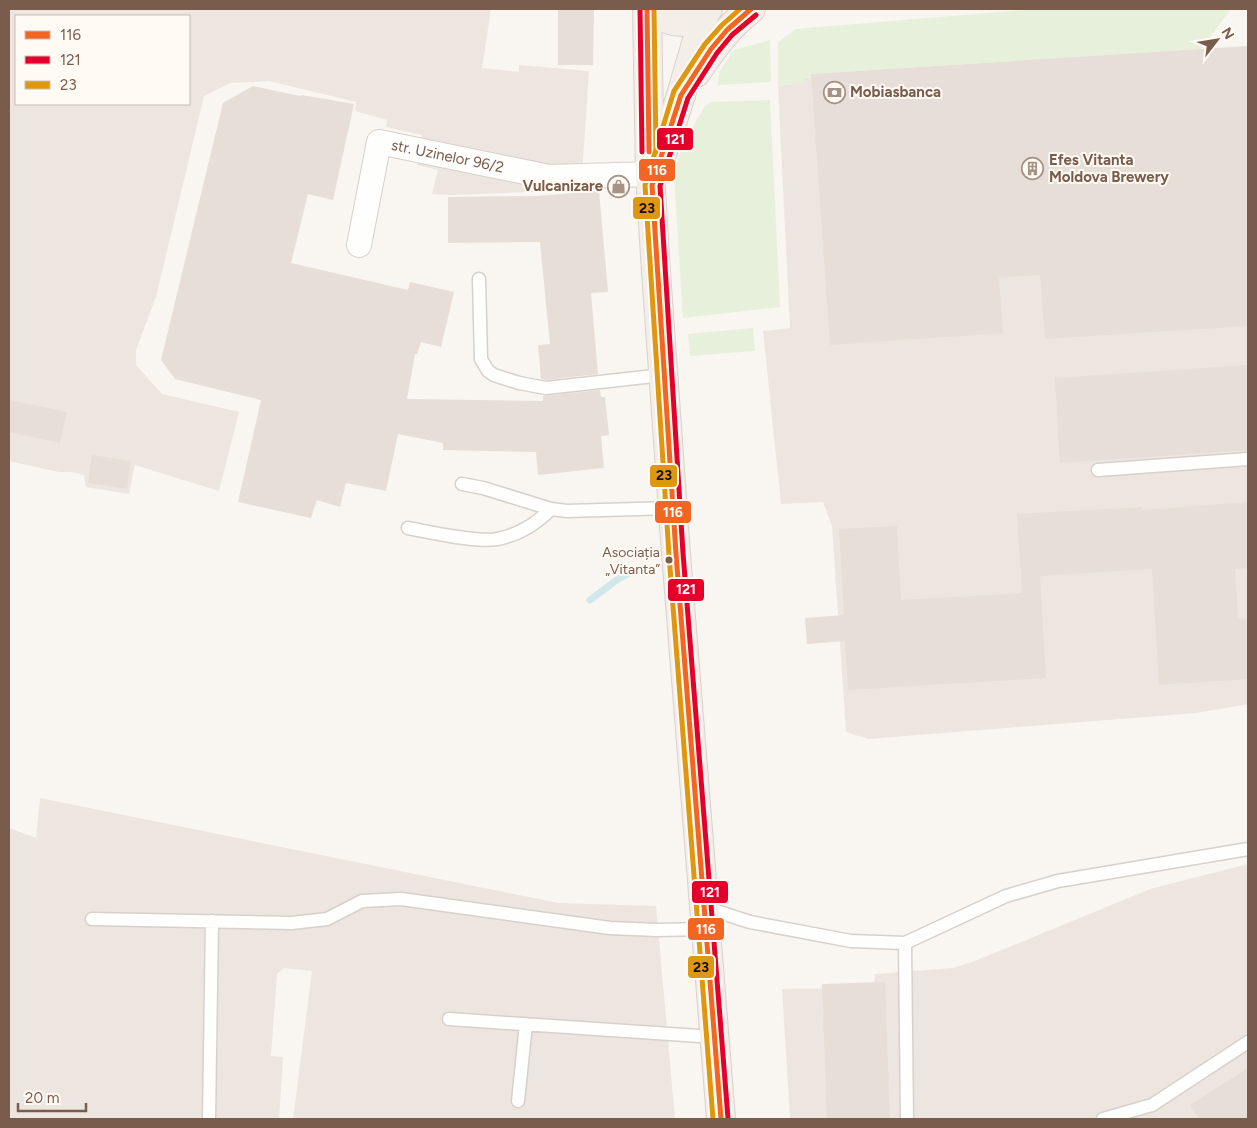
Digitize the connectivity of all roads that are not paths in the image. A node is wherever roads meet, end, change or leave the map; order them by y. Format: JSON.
{"nodes":[{"id":1,"x":647,"y":9,"type":"edge"},
{"id":2,"x":654,"y":9,"type":"edge"},
{"id":3,"x":751,"y":9,"type":"edge"},
{"id":4,"x":706,"y":11,"type":"edge"},
{"id":5,"x":681,"y":95,"type":"junction"},
{"id":6,"x":651,"y":180,"type":"junction"},
{"id":7,"x":359,"y":245,"type":"dead end"},
{"id":8,"x":479,"y":279,"type":"dead end"},
{"id":9,"x":663,"y":376,"type":"junction"},
{"id":10,"x":1248,"y":459,"type":"edge"},
{"id":11,"x":1098,"y":470,"type":"dead end"},
{"id":12,"x":462,"y":484,"type":"dead end"},
{"id":13,"x":673,"y":508,"type":"junction"},
{"id":14,"x":551,"y":509,"type":"junction"},
{"id":15,"x":408,"y":528,"type":"dead end"},
{"id":16,"x":1248,"y":849,"type":"edge"},
{"id":17,"x":705,"y":918,"type":"junction"},
{"id":18,"x":92,"y":919,"type":"dead end"},
{"id":19,"x":212,"y":921,"type":"junction"},
{"id":20,"x":904,"y":942,"type":"junction"},
{"id":21,"x":448,"y":1019,"type":"dead end"},
{"id":22,"x":526,"y":1024,"type":"junction"},
{"id":23,"x":714,"y":1037,"type":"junction"},
{"id":24,"x":1248,"y":1042,"type":"edge"},
{"id":25,"x":518,"y":1100,"type":"dead end"},
{"id":26,"x":209,"y":1119,"type":"edge"},
{"id":27,"x":721,"y":1119,"type":"edge"},
{"id":28,"x":907,"y":1119,"type":"edge"},
{"id":29,"x":1104,"y":1119,"type":"edge"}],
"edges":[{"from":1,"to":6,"type":"main road"},
{"from":2,"to":4,"type":"main road"},
{"from":3,"to":5,"type":"main road"},
{"from":4,"to":5,"type":"main road"},
{"from":5,"to":6,"type":"main road"},
{"from":6,"to":7,"type":"street","name":"str. Uzinelor 96/2"},
{"from":6,"to":9,"type":"main road"},
{"from":8,"to":9,"type":"lane"},
{"from":9,"to":13,"type":"main road"},
{"from":10,"to":11,"type":"lane"},
{"from":12,"to":14,"type":"lane"},
{"from":13,"to":14,"type":"lane"},
{"from":13,"to":17,"type":"main road"},
{"from":14,"to":15,"type":"lane"},
{"from":16,"to":20,"type":"lane"},
{"from":17,"to":19,"type":"lane"},
{"from":17,"to":20,"type":"lane"},
{"from":17,"to":23,"type":"main road"},
{"from":18,"to":19,"type":"lane"},
{"from":19,"to":26,"type":"lane"},
{"from":20,"to":28,"type":"lane"},
{"from":21,"to":22,"type":"lane"},
{"from":22,"to":23,"type":"lane"},
{"from":22,"to":25,"type":"lane"},
{"from":23,"to":27,"type":"main road"},
{"from":24,"to":29,"type":"lane"}]}
